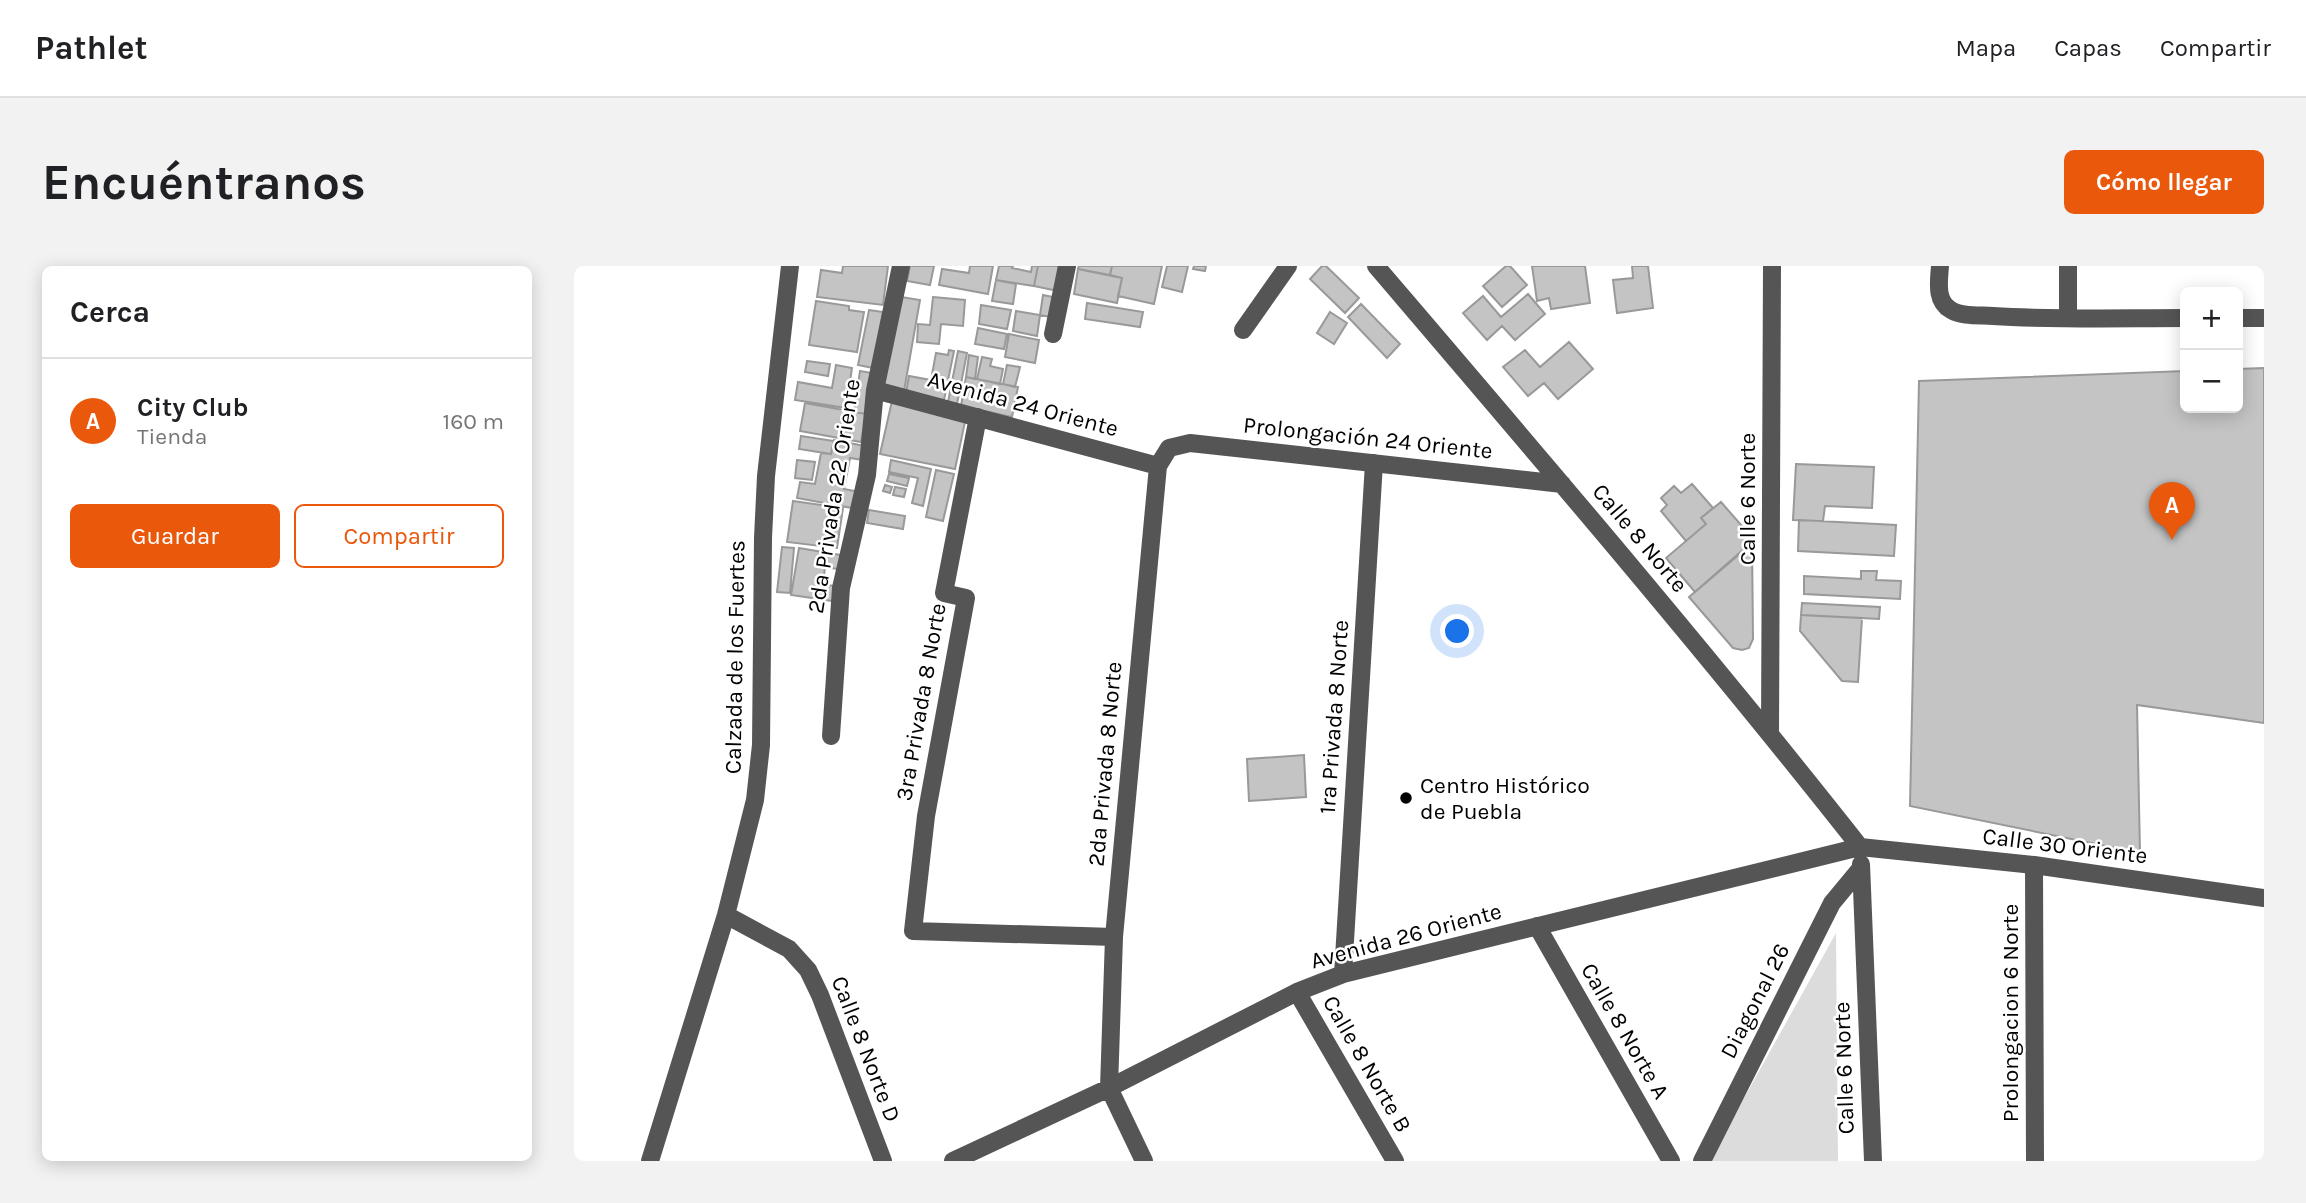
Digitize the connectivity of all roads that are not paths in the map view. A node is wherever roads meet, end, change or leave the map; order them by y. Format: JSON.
{"nodes":[{"id":1,"x":790,"y":266,"type":"edge"},
{"id":2,"x":901,"y":266,"type":"edge"},
{"id":3,"x":1067,"y":266,"type":"edge"},
{"id":4,"x":1288,"y":266,"type":"edge"},
{"id":5,"x":1376,"y":266,"type":"edge"},
{"id":6,"x":1772,"y":266,"type":"edge"},
{"id":7,"x":1940,"y":266,"type":"edge"},
{"id":8,"x":2068,"y":266,"type":"edge"},
{"id":9,"x":2068,"y":318,"type":"junction"},
{"id":10,"x":2180,"y":318,"type":"edge"},
{"id":11,"x":2243,"y":318,"type":"edge"},
{"id":12,"x":2264,"y":318,"type":"edge"},
{"id":13,"x":1244,"y":330,"type":"dead end"},
{"id":14,"x":1053,"y":334,"type":"dead end"},
{"id":15,"x":875,"y":390,"type":"junction"},
{"id":16,"x":978,"y":417,"type":"junction"},
{"id":17,"x":1169,"y":448,"type":"joint"},
{"id":18,"x":1374,"y":463,"type":"junction"},
{"id":19,"x":1158,"y":466,"type":"junction"},
{"id":20,"x":1562,"y":484,"type":"junction"},
{"id":21,"x":1770,"y":733,"type":"junction"},
{"id":22,"x":831,"y":736,"type":"dead end"},
{"id":23,"x":1860,"y":847,"type":"junction"},
{"id":24,"x":2034,"y":865,"type":"junction"},
{"id":25,"x":1861,"y":868,"type":"junction"},
{"id":26,"x":2264,"y":898,"type":"edge"},
{"id":27,"x":726,"y":915,"type":"junction"},
{"id":28,"x":1537,"y":926,"type":"junction"},
{"id":29,"x":1114,"y":937,"type":"junction"},
{"id":30,"x":1343,"y":974,"type":"junction"},
{"id":31,"x":1297,"y":992,"type":"junction"},
{"id":32,"x":1109,"y":1088,"type":"junction"},
{"id":33,"x":650,"y":1161,"type":"edge"},
{"id":34,"x":883,"y":1161,"type":"edge"},
{"id":35,"x":953,"y":1161,"type":"edge"},
{"id":36,"x":1144,"y":1161,"type":"edge"},
{"id":37,"x":1395,"y":1161,"type":"edge"},
{"id":38,"x":1671,"y":1161,"type":"edge"},
{"id":39,"x":1702,"y":1161,"type":"edge"},
{"id":40,"x":1872,"y":1161,"type":"edge"},
{"id":41,"x":2035,"y":1161,"type":"edge"}],
"edges":[{"from":1,"to":27,"type":"street","name":"Calzada de los Fuertes"},
{"from":2,"to":15,"type":"street","name":"2da Privada 22 Oriente"},
{"from":3,"to":14,"type":"street"},
{"from":4,"to":13,"type":"street"},
{"from":5,"to":20,"type":"street","name":"Calle 8 Norte"},
{"from":6,"to":21,"type":"street","name":"Calle 6 Norte"},
{"from":7,"to":9,"type":"street"},
{"from":8,"to":9,"type":"street"},
{"from":9,"to":10,"type":"street"},
{"from":11,"to":12,"type":"street"},
{"from":15,"to":16,"type":"street","name":"Avenida 24 Oriente"},
{"from":15,"to":22,"type":"street","name":"2da Privada 22 Oriente"},
{"from":16,"to":19,"type":"street","name":"Avenida 24 Oriente"},
{"from":16,"to":29,"type":"street","name":"3ra Privada 8 Norte"},
{"from":17,"to":18,"type":"street","name":"Prolongación 24 Oriente"},
{"from":17,"to":19,"type":"street","name":"2da Privada 8 Norte"},
{"from":18,"to":20,"type":"street","name":"Prolongación 24 Oriente"},
{"from":18,"to":30,"type":"street","name":"1ra Privada 8 Norte"},
{"from":19,"to":29,"type":"street","name":"2da Privada 8 Norte"},
{"from":20,"to":21,"type":"street","name":"Calle 8 Norte"},
{"from":21,"to":23,"type":"street","name":"Calle 8 Norte"},
{"from":23,"to":24,"type":"street","name":"Calle 30 Oriente"},
{"from":23,"to":25,"type":"street","name":"Calle 6 Norte"},
{"from":23,"to":28,"type":"street","name":"Avenida 26 Oriente"},
{"from":24,"to":26,"type":"street","name":"Calle 30 Oriente"},
{"from":24,"to":41,"type":"street","name":"Prolongacion 6 Norte"},
{"from":25,"to":39,"type":"street","name":"Diagonal 26"},
{"from":25,"to":40,"type":"street","name":"Calle 6 Norte"},
{"from":27,"to":33,"type":"street","name":"Calzada de los Fuertes"},
{"from":27,"to":34,"type":"street","name":"Calle 8 Norte D"},
{"from":28,"to":30,"type":"street","name":"Avenida 26 Oriente"},
{"from":28,"to":38,"type":"street","name":"Calle 8 Norte A"},
{"from":29,"to":32,"type":"street","name":"2da Privada 8 Norte"},
{"from":30,"to":31,"type":"street","name":"Avenida 26 Oriente"},
{"from":31,"to":32,"type":"street","name":"Avenida 26 Oriente"},
{"from":31,"to":37,"type":"street","name":"Calle 8 Norte B"},
{"from":32,"to":35,"type":"street","name":"Avenida 26 Oriente"},
{"from":32,"to":36,"type":"street"}]}
